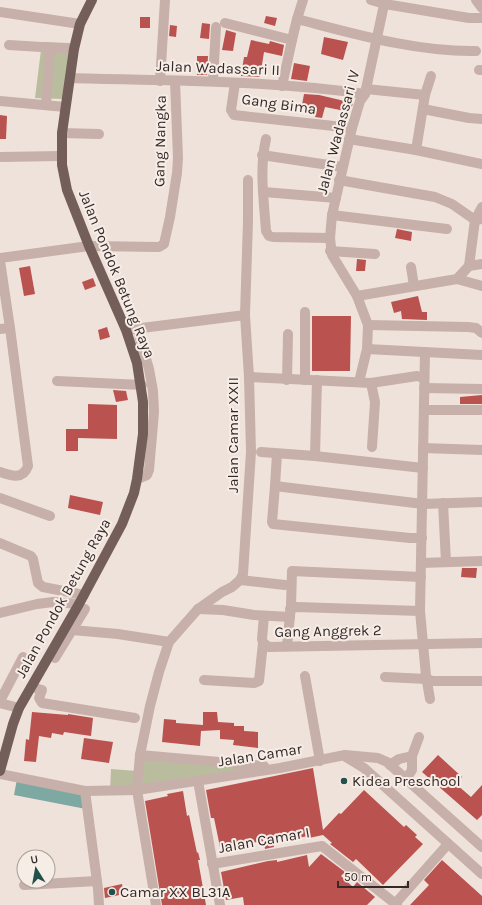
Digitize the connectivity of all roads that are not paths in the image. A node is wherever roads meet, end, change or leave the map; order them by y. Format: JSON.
{"nodes":[{"id":1,"x":92,"y":0,"type":"edge"},
{"id":2,"x":165,"y":0,"type":"edge"},
{"id":3,"x":303,"y":0,"type":"edge"},
{"id":4,"x":371,"y":0,"type":"edge"},
{"id":5,"x":476,"y":0,"type":"edge"},
{"id":6,"x":385,"y":2,"type":"edge"},
{"id":7,"x":482,"y":8,"type":"edge"},
{"id":8,"x":0,"y":12,"type":"edge"},
{"id":9,"x":482,"y":18,"type":"edge"},
{"id":10,"x":297,"y":19,"type":"junction"},
{"id":11,"x":80,"y":24,"type":"junction"},
{"id":12,"x":292,"y":40,"type":"junction"},
{"id":13,"x":377,"y":40,"type":"junction"},
{"id":14,"x":9,"y":45,"type":"dead end"},
{"id":15,"x":50,"y":48,"type":"junction"},
{"id":16,"x":74,"y":49,"type":"junction"},
{"id":17,"x":476,"y":51,"type":"dead end"},
{"id":18,"x":431,"y":76,"type":"dead end"},
{"id":19,"x":70,"y":78,"type":"junction"},
{"id":20,"x":160,"y":81,"type":"junction"},
{"id":21,"x":175,"y":81,"type":"junction"},
{"id":22,"x":213,"y":81,"type":"junction"},
{"id":23,"x":235,"y":83,"type":"junction"},
{"id":24,"x":282,"y":86,"type":"junction"},
{"id":25,"x":366,"y":91,"type":"junction"},
{"id":26,"x":425,"y":95,"type":"junction"},
{"id":27,"x":0,"y":101,"type":"edge"},
{"id":28,"x":46,"y":104,"type":"junction"},
{"id":29,"x":65,"y":107,"type":"junction"},
{"id":30,"x":423,"y":109,"type":"junction"},
{"id":31,"x":482,"y":119,"type":"edge"},
{"id":32,"x":352,"y":128,"type":"junction"},
{"id":33,"x":62,"y":133,"type":"junction"},
{"id":34,"x":99,"y":134,"type":"dead end"},
{"id":35,"x":266,"y":139,"type":"dead end"},
{"id":36,"x":349,"y":139,"type":"junction"},
{"id":37,"x":416,"y":150,"type":"junction"},
{"id":38,"x":262,"y":155,"type":"junction"},
{"id":39,"x":61,"y":156,"type":"junction"},
{"id":40,"x":0,"y":157,"type":"edge"},
{"id":41,"x":482,"y":164,"type":"edge"},
{"id":42,"x":342,"y":167,"type":"junction"},
{"id":43,"x":248,"y":180,"type":"dead end"},
{"id":44,"x":339,"y":180,"type":"junction"},
{"id":45,"x":264,"y":192,"type":"junction"},
{"id":46,"x":336,"y":198,"type":"junction"},
{"id":47,"x":482,"y":207,"type":"edge"},
{"id":48,"x":332,"y":215,"type":"junction"},
{"id":49,"x":478,"y":219,"type":"edge"},
{"id":50,"x":448,"y":229,"type":"dead end"},
{"id":51,"x":330,"y":238,"type":"junction"},
{"id":52,"x":89,"y":246,"type":"junction"},
{"id":53,"x":330,"y":251,"type":"junction"},
{"id":54,"x":375,"y":254,"type":"dead end"},
{"id":55,"x":0,"y":259,"type":"edge"},
{"id":56,"x":482,"y":264,"type":"edge"},
{"id":57,"x":469,"y":266,"type":"junction"},
{"id":58,"x":411,"y":267,"type":"dead end"},
{"id":59,"x":457,"y":279,"type":"junction"},
{"id":60,"x":414,"y":286,"type":"junction"},
{"id":61,"x":482,"y":286,"type":"edge"},
{"id":62,"x":357,"y":296,"type":"junction"},
{"id":63,"x":304,"y":312,"type":"dead end"},
{"id":64,"x":245,"y":315,"type":"junction"},
{"id":65,"x":368,"y":325,"type":"junction"},
{"id":66,"x":137,"y":328,"type":"junction"},
{"id":67,"x":5,"y":329,"type":"edge"},
{"id":68,"x":126,"y":330,"type":"junction"},
{"id":69,"x":482,"y":333,"type":"edge"},
{"id":70,"x":288,"y":334,"type":"dead end"},
{"id":71,"x":367,"y":349,"type":"junction"},
{"id":72,"x":425,"y":352,"type":"junction"},
{"id":73,"x":482,"y":355,"type":"edge"},
{"id":74,"x":249,"y":377,"type":"junction"},
{"id":75,"x":287,"y":380,"type":"junction"},
{"id":76,"x":305,"y":380,"type":"junction"},
{"id":77,"x":317,"y":380,"type":"junction"},
{"id":78,"x":57,"y":382,"type":"dead end"},
{"id":79,"x":359,"y":382,"type":"junction"},
{"id":80,"x":373,"y":383,"type":"junction"},
{"id":81,"x":424,"y":383,"type":"junction"},
{"id":82,"x":142,"y":385,"type":"junction"},
{"id":83,"x":482,"y":389,"type":"edge"},
{"id":84,"x":424,"y":410,"type":"junction"},
{"id":85,"x":482,"y":410,"type":"edge"},
{"id":86,"x":372,"y":446,"type":"dead end"},
{"id":87,"x":423,"y":448,"type":"junction"},
{"id":88,"x":482,"y":450,"type":"edge"},
{"id":89,"x":261,"y":452,"type":"dead end"},
{"id":90,"x":277,"y":454,"type":"junction"},
{"id":91,"x":315,"y":456,"type":"junction"},
{"id":92,"x":423,"y":468,"type":"junction"},
{"id":93,"x":0,"y":472,"type":"edge"},
{"id":94,"x":138,"y":479,"type":"junction"},
{"id":95,"x":275,"y":486,"type":"junction"},
{"id":96,"x":0,"y":498,"type":"edge"},
{"id":97,"x":482,"y":502,"type":"edge"},
{"id":98,"x":443,"y":503,"type":"junction"},
{"id":99,"x":423,"y":504,"type":"junction"},
{"id":100,"x":50,"y":516,"type":"dead end"},
{"id":101,"x":422,"y":538,"type":"junction"},
{"id":102,"x":0,"y":543,"type":"edge"},
{"id":103,"x":482,"y":561,"type":"edge"},
{"id":104,"x":446,"y":562,"type":"junction"},
{"id":105,"x":421,"y":563,"type":"junction"},
{"id":106,"x":421,"y":578,"type":"junction"},
{"id":107,"x":240,"y":580,"type":"junction"},
{"id":108,"x":285,"y":585,"type":"dead end"},
{"id":109,"x":83,"y":603,"type":"junction"},
{"id":110,"x":198,"y":608,"type":"junction"},
{"id":111,"x":420,"y":611,"type":"junction"},
{"id":112,"x":0,"y":613,"type":"edge"},
{"id":113,"x":290,"y":613,"type":"junction"},
{"id":114,"x":264,"y":616,"type":"junction"},
{"id":115,"x":72,"y":630,"type":"junction"},
{"id":116,"x":169,"y":642,"type":"junction"},
{"id":117,"x":263,"y":643,"type":"junction"},
{"id":118,"x":482,"y":643,"type":"edge"},
{"id":119,"x":422,"y":644,"type":"junction"},
{"id":120,"x":287,"y":646,"type":"junction"},
{"id":121,"x":23,"y":657,"type":"dead end"},
{"id":122,"x":55,"y":658,"type":"dead end"},
{"id":123,"x":305,"y":676,"type":"dead end"},
{"id":124,"x":385,"y":677,"type":"dead end"},
{"id":125,"x":204,"y":680,"type":"dead end"},
{"id":126,"x":427,"y":680,"type":"junction"},
{"id":127,"x":482,"y":681,"type":"edge"},
{"id":128,"x":31,"y":687,"type":"junction"},
{"id":129,"x":430,"y":699,"type":"dead end"},
{"id":130,"x":0,"y":702,"type":"edge"},
{"id":131,"x":19,"y":708,"type":"junction"},
{"id":132,"x":135,"y":718,"type":"dead end"},
{"id":133,"x":420,"y":737,"type":"dead end"},
{"id":134,"x":140,"y":755,"type":"junction"},
{"id":135,"x":345,"y":756,"type":"junction"},
{"id":136,"x":412,"y":756,"type":"junction"},
{"id":137,"x":378,"y":758,"type":"junction"},
{"id":138,"x":320,"y":760,"type":"junction"},
{"id":139,"x":390,"y":765,"type":"junction"},
{"id":140,"x":280,"y":768,"type":"junction"},
{"id":141,"x":364,"y":768,"type":"junction"},
{"id":142,"x":0,"y":770,"type":"edge"},
{"id":143,"x":0,"y":774,"type":"edge"},
{"id":144,"x":406,"y":779,"type":"junction"},
{"id":145,"x":198,"y":781,"type":"junction"},
{"id":146,"x":137,"y":790,"type":"junction"},
{"id":147,"x":85,"y":791,"type":"junction"},
{"id":148,"x":448,"y":844,"type":"junction"},
{"id":149,"x":481,"y":844,"type":"edge"},
{"id":150,"x":212,"y":864,"type":"junction"},
{"id":151,"x":482,"y":874,"type":"edge"},
{"id":152,"x":97,"y":881,"type":"junction"},
{"id":153,"x":56,"y":884,"type":"edge"},
{"id":154,"x":99,"y":905,"type":"edge"},
{"id":155,"x":156,"y":905,"type":"edge"},
{"id":156,"x":220,"y":905,"type":"edge"},
{"id":157,"x":395,"y":905,"type":"edge"}],
"edges":[{"from":1,"to":11,"type":"main road","name":"Jalan Pondok Betung Raya"},
{"from":2,"to":20,"type":"street"},
{"from":3,"to":10,"type":"street"},
{"from":4,"to":6,"type":"street"},
{"from":5,"to":7,"type":"street"},
{"from":6,"to":9,"type":"street"},
{"from":6,"to":13,"type":"street","name":"Jalan Wadassari IV"},
{"from":8,"to":11,"type":"street"},
{"from":10,"to":12,"type":"street"},
{"from":10,"to":13,"type":"street"},
{"from":11,"to":16,"type":"main road","name":"Jalan Pondok Betung Raya"},
{"from":12,"to":22,"type":"street"},
{"from":12,"to":24,"type":"street"},
{"from":13,"to":17,"type":"street"},
{"from":13,"to":25,"type":"street","name":"Jalan Wadassari IV"},
{"from":14,"to":15,"type":"street"},
{"from":15,"to":16,"type":"street"},
{"from":15,"to":28,"type":"street"},
{"from":16,"to":19,"type":"main road","name":"Jalan Pondok Betung Raya"},
{"from":18,"to":26,"type":"street"},
{"from":19,"to":20,"type":"street","name":"Jalan Wadassari II"},
{"from":19,"to":29,"type":"main road","name":"Jalan Pondok Betung Raya"},
{"from":20,"to":21,"type":"street","name":"Jalan Wadassari II"},
{"from":21,"to":22,"type":"street","name":"Jalan Wadassari II"},
{"from":21,"to":52,"type":"street","name":"Gang Nangka"},
{"from":22,"to":23,"type":"street","name":"Jalan Wadassari II"},
{"from":23,"to":24,"type":"street","name":"Jalan Wadassari II"},
{"from":23,"to":32,"type":"street","name":"Gang Bima"},
{"from":24,"to":25,"type":"street","name":"Jalan Wadassari II"},
{"from":25,"to":26,"type":"street","name":"Jalan Wadassari II"},
{"from":25,"to":32,"type":"street","name":"Jalan Wadassari IV"},
{"from":26,"to":30,"type":"street"},
{"from":27,"to":28,"type":"street"},
{"from":28,"to":29,"type":"street"},
{"from":29,"to":33,"type":"main road","name":"Jalan Pondok Betung Raya"},
{"from":30,"to":31,"type":"street"},
{"from":30,"to":37,"type":"street"},
{"from":32,"to":36,"type":"street","name":"Jalan Wadassari IV"},
{"from":33,"to":34,"type":"street"},
{"from":33,"to":39,"type":"main road","name":"Jalan Pondok Betung Raya"},
{"from":35,"to":38,"type":"street"},
{"from":36,"to":37,"type":"street"},
{"from":36,"to":42,"type":"street","name":"Jalan Wadassari IV"},
{"from":37,"to":41,"type":"street"},
{"from":38,"to":42,"type":"street"},
{"from":38,"to":45,"type":"street"},
{"from":39,"to":40,"type":"street"},
{"from":39,"to":52,"type":"main road","name":"Jalan Pondok Betung Raya"},
{"from":42,"to":44,"type":"street","name":"Jalan Wadassari IV"},
{"from":43,"to":64,"type":"street","name":"Jalan Camar XXII"},
{"from":44,"to":46,"type":"street","name":"Jalan Wadassari IV"},
{"from":44,"to":49,"type":"street"},
{"from":45,"to":46,"type":"street"},
{"from":45,"to":51,"type":"street"},
{"from":46,"to":48,"type":"street","name":"Jalan Wadassari IV"},
{"from":47,"to":49,"type":"street"},
{"from":48,"to":50,"type":"street"},
{"from":48,"to":51,"type":"street","name":"Jalan Wadassari IV"},
{"from":49,"to":57,"type":"street"},
{"from":51,"to":53,"type":"street","name":"Jalan Wadassari IV"},
{"from":52,"to":55,"type":"street","name":"Gang Nangka"},
{"from":52,"to":68,"type":"main road","name":"Jalan Pondok Betung Raya"},
{"from":53,"to":54,"type":"street"},
{"from":53,"to":62,"type":"street","name":"Jalan Wadassari IV"},
{"from":55,"to":67,"type":"street"},
{"from":56,"to":57,"type":"street"},
{"from":57,"to":59,"type":"street"},
{"from":58,"to":60,"type":"street"},
{"from":59,"to":60,"type":"street"},
{"from":59,"to":61,"type":"street"},
{"from":60,"to":62,"type":"street"},
{"from":62,"to":65,"type":"street","name":"Jalan Wadassari IV"},
{"from":63,"to":76,"type":"street"},
{"from":64,"to":66,"type":"street"},
{"from":64,"to":74,"type":"street","name":"Jalan Camar XXII"},
{"from":65,"to":69,"type":"street"},
{"from":65,"to":71,"type":"street","name":"Jalan Wadassari IV"},
{"from":66,"to":68,"type":"street"},
{"from":66,"to":94,"type":"street"},
{"from":67,"to":93,"type":"street"},
{"from":68,"to":82,"type":"main road","name":"Jalan Pondok Betung Raya"},
{"from":70,"to":75,"type":"street"},
{"from":71,"to":72,"type":"street"},
{"from":71,"to":79,"type":"street","name":"Jalan Wadassari IV"},
{"from":72,"to":73,"type":"street"},
{"from":72,"to":81,"type":"street"},
{"from":74,"to":75,"type":"street"},
{"from":74,"to":107,"type":"street","name":"Jalan Camar XXII"},
{"from":75,"to":76,"type":"street"},
{"from":76,"to":77,"type":"street"},
{"from":77,"to":79,"type":"street"},
{"from":77,"to":91,"type":"street"},
{"from":78,"to":82,"type":"street"},
{"from":79,"to":80,"type":"street"},
{"from":80,"to":81,"type":"street"},
{"from":80,"to":86,"type":"street"},
{"from":81,"to":83,"type":"street"},
{"from":81,"to":84,"type":"street"},
{"from":82,"to":94,"type":"main road","name":"Jalan Pondok Betung Raya"},
{"from":84,"to":85,"type":"street"},
{"from":84,"to":87,"type":"street"},
{"from":87,"to":88,"type":"street"},
{"from":87,"to":92,"type":"street"},
{"from":89,"to":90,"type":"street"},
{"from":90,"to":91,"type":"street"},
{"from":90,"to":95,"type":"street"},
{"from":91,"to":92,"type":"street"},
{"from":92,"to":99,"type":"street"},
{"from":94,"to":109,"type":"main road","name":"Jalan Pondok Betung Raya"},
{"from":95,"to":99,"type":"street"},
{"from":95,"to":101,"type":"street"},
{"from":96,"to":100,"type":"street"},
{"from":97,"to":98,"type":"street"},
{"from":98,"to":99,"type":"street"},
{"from":98,"to":104,"type":"street"},
{"from":99,"to":101,"type":"street"},
{"from":101,"to":105,"type":"street"},
{"from":102,"to":109,"type":"street"},
{"from":103,"to":104,"type":"street"},
{"from":104,"to":105,"type":"street"},
{"from":105,"to":106,"type":"street"},
{"from":106,"to":111,"type":"street"},
{"from":106,"to":113,"type":"street"},
{"from":107,"to":108,"type":"street"},
{"from":107,"to":110,"type":"street"},
{"from":109,"to":112,"type":"street"},
{"from":109,"to":115,"type":"street"},
{"from":109,"to":128,"type":"main road","name":"Jalan Pondok Betung Raya"},
{"from":110,"to":114,"type":"street"},
{"from":110,"to":116,"type":"street"},
{"from":111,"to":113,"type":"street"},
{"from":111,"to":119,"type":"street"},
{"from":113,"to":114,"type":"street"},
{"from":113,"to":120,"type":"street"},
{"from":114,"to":117,"type":"street","name":"Gang Anggrek 2"},
{"from":115,"to":116,"type":"street"},
{"from":115,"to":122,"type":"street"},
{"from":116,"to":134,"type":"street"},
{"from":117,"to":120,"type":"street","name":"Gang Anggrek 2"},
{"from":117,"to":125,"type":"street"},
{"from":118,"to":119,"type":"street","name":"Gang Anggrek 2"},
{"from":119,"to":120,"type":"street","name":"Gang Anggrek 2"},
{"from":119,"to":126,"type":"street"},
{"from":121,"to":130,"type":"street"},
{"from":123,"to":138,"type":"street"},
{"from":124,"to":126,"type":"street"},
{"from":126,"to":127,"type":"street"},
{"from":126,"to":129,"type":"street"},
{"from":128,"to":131,"type":"main road","name":"Jalan Pondok Betung Raya"},
{"from":128,"to":132,"type":"street"},
{"from":130,"to":131,"type":"street"},
{"from":131,"to":142,"type":"main road","name":"Jalan Pondok Betung Raya"},
{"from":133,"to":136,"type":"street"},
{"from":134,"to":140,"type":"street"},
{"from":134,"to":146,"type":"street"},
{"from":135,"to":137,"type":"street","name":"Jalan Camar"},
{"from":135,"to":138,"type":"street","name":"Jalan Camar"},
{"from":135,"to":141,"type":"street"},
{"from":136,"to":139,"type":"street"},
{"from":136,"to":144,"type":"street"},
{"from":137,"to":139,"type":"street"},
{"from":137,"to":141,"type":"street"},
{"from":138,"to":140,"type":"street","name":"Jalan Camar"},
{"from":139,"to":144,"type":"street"},
{"from":140,"to":145,"type":"street","name":"Jalan Camar"},
{"from":141,"to":148,"type":"street"},
{"from":143,"to":147,"type":"street","name":"Jalan Camar"},
{"from":144,"to":149,"type":"street"},
{"from":145,"to":146,"type":"street","name":"Jalan Camar"},
{"from":145,"to":150,"type":"street"},
{"from":146,"to":147,"type":"street","name":"Jalan Camar"},
{"from":146,"to":155,"type":"street"},
{"from":147,"to":152,"type":"street"},
{"from":148,"to":151,"type":"street"},
{"from":148,"to":157,"type":"street"},
{"from":150,"to":156,"type":"street"},
{"from":150,"to":157,"type":"street","name":"Jalan Camar I"},
{"from":152,"to":153,"type":"street"},
{"from":152,"to":154,"type":"street"}]}
